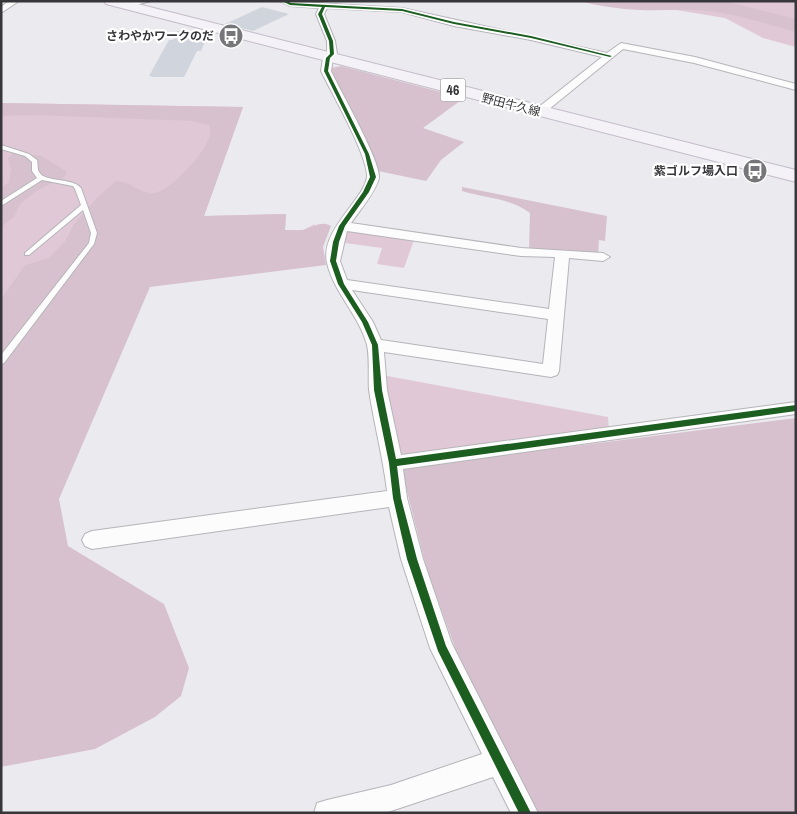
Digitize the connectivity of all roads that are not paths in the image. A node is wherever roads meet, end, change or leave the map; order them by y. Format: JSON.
{"nodes":[{"id":1,"x":15,"y":1,"type":"edge"},
{"id":2,"x":110,"y":1,"type":"edge"},
{"id":3,"x":147,"y":1,"type":"edge"},
{"id":4,"x":284,"y":1,"type":"edge"},
{"id":5,"x":127,"y":5,"type":"junction"},
{"id":6,"x":324,"y":6,"type":"junction"},
{"id":7,"x":1,"y":11,"type":"edge"},
{"id":8,"x":610,"y":56,"type":"junction"},
{"id":9,"x":328,"y":58,"type":"junction"},
{"id":10,"x":796,"y":87,"type":"edge"},
{"id":11,"x":539,"y":112,"type":"junction"},
{"id":12,"x":1,"y":147,"type":"edge"},
{"id":13,"x":796,"y":176,"type":"edge"},
{"id":14,"x":41,"y":178,"type":"junction"},
{"id":15,"x":1,"y":204,"type":"edge"},
{"id":16,"x":83,"y":206,"type":"junction"},
{"id":17,"x":342,"y":226,"type":"junction"},
{"id":18,"x":562,"y":253,"type":"junction"},
{"id":19,"x":27,"y":254,"type":"dead end"},
{"id":20,"x":603,"y":256,"type":"dead end"},
{"id":21,"x":341,"y":284,"type":"junction"},
{"id":22,"x":555,"y":315,"type":"junction"},
{"id":23,"x":375,"y":344,"type":"junction"},
{"id":24,"x":1,"y":361,"type":"edge"},
{"id":25,"x":796,"y":408,"type":"edge"},
{"id":26,"x":393,"y":463,"type":"junction"},
{"id":27,"x":398,"y":498,"type":"junction"},
{"id":28,"x":92,"y":540,"type":"dead end"},
{"id":29,"x":498,"y":762,"type":"junction"},
{"id":30,"x":327,"y":813,"type":"edge"},
{"id":31,"x":525,"y":813,"type":"edge"}],
"edges":[{"from":1,"to":7,"type":"street"},
{"from":2,"to":5,"type":"main road","name":"野田牛久線","number":"46"},
{"from":3,"to":5,"type":"street"},
{"from":4,"to":6,"type":"street"},
{"from":5,"to":9,"type":"main road","name":"野田牛久線","number":"46"},
{"from":6,"to":8,"type":"street"},
{"from":6,"to":9,"type":"street"},
{"from":8,"to":10,"type":"street"},
{"from":8,"to":11,"type":"street"},
{"from":9,"to":11,"type":"main road","name":"野田牛久線","number":"46"},
{"from":9,"to":17,"type":"street"},
{"from":11,"to":13,"type":"main road","name":"野田牛久線","number":"46"},
{"from":12,"to":14,"type":"lane"},
{"from":14,"to":15,"type":"lane"},
{"from":14,"to":16,"type":"lane"},
{"from":16,"to":19,"type":"lane"},
{"from":16,"to":24,"type":"lane"},
{"from":17,"to":18,"type":"street"},
{"from":17,"to":21,"type":"street"},
{"from":18,"to":20,"type":"street"},
{"from":18,"to":22,"type":"street"},
{"from":21,"to":22,"type":"street"},
{"from":21,"to":23,"type":"street"},
{"from":22,"to":23,"type":"street"},
{"from":23,"to":26,"type":"street"},
{"from":25,"to":26,"type":"street"},
{"from":26,"to":27,"type":"street"},
{"from":27,"to":28,"type":"street"},
{"from":27,"to":29,"type":"street"},
{"from":29,"to":30,"type":"street"},
{"from":29,"to":31,"type":"street"}]}
